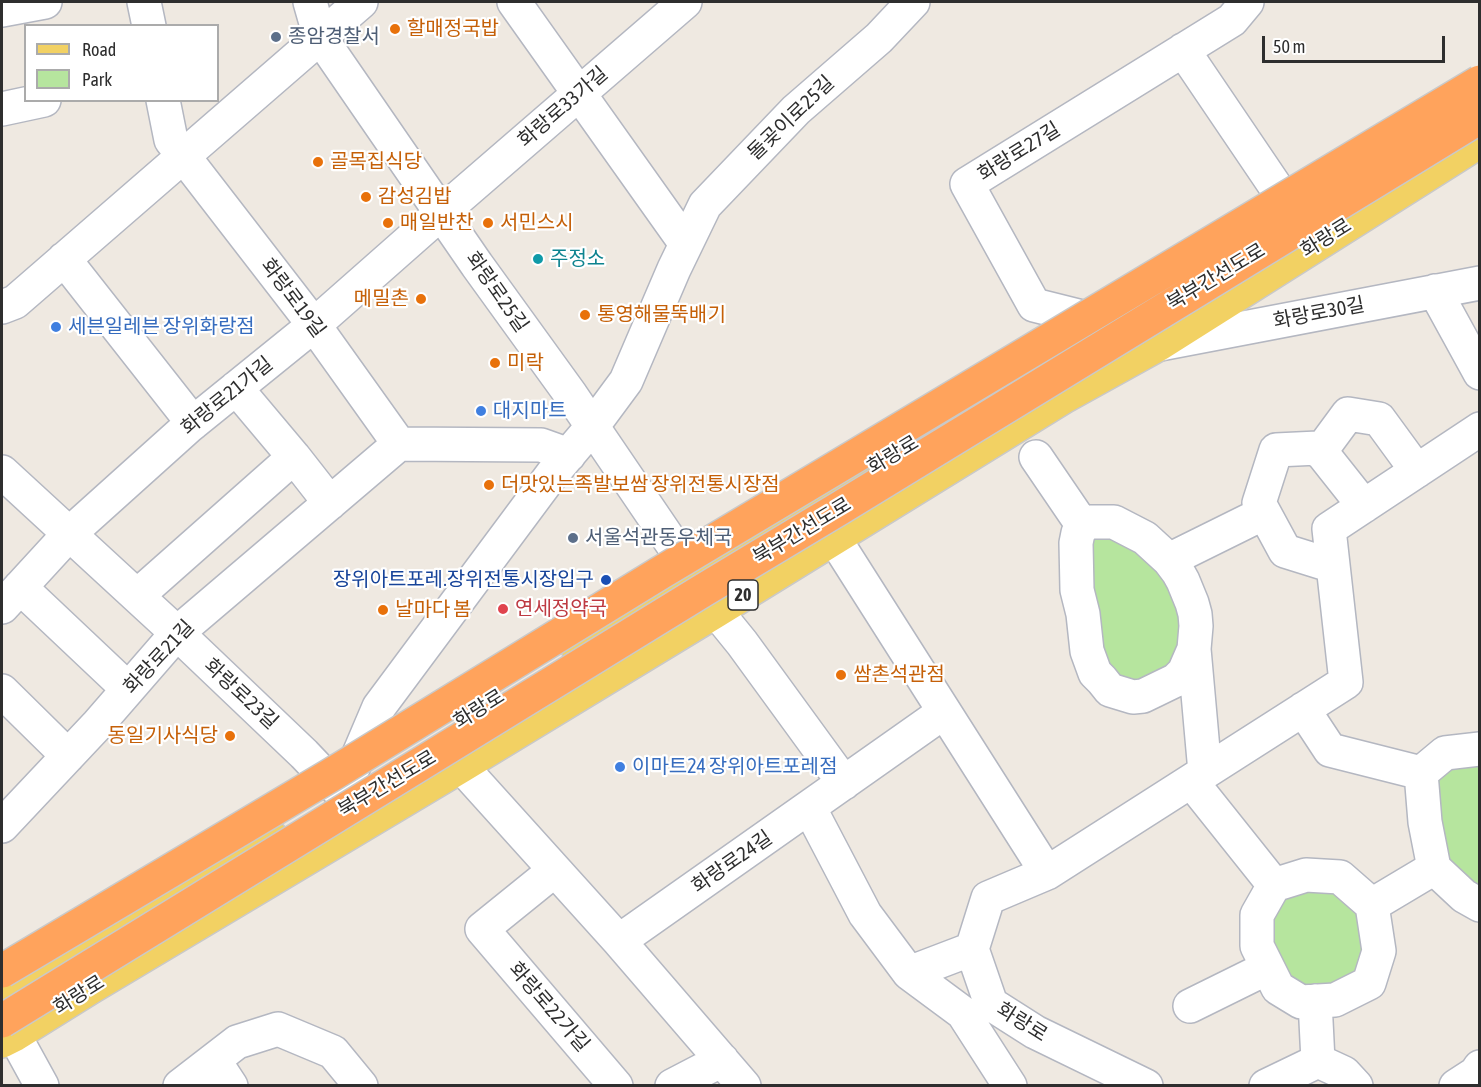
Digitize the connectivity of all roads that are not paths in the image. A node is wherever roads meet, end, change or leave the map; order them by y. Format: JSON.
{"nodes":[{"id":1,"x":45,"y":2,"type":"edge"},
{"id":2,"x":144,"y":2,"type":"edge"},
{"id":3,"x":310,"y":2,"type":"edge"},
{"id":4,"x":361,"y":2,"type":"edge"},
{"id":5,"x":514,"y":2,"type":"edge"},
{"id":6,"x":685,"y":2,"type":"edge"},
{"id":7,"x":911,"y":2,"type":"edge"},
{"id":8,"x":1246,"y":2,"type":"edge"},
{"id":9,"x":2,"y":10,"type":"edge"},
{"id":10,"x":149,"y":24,"type":"edge"},
{"id":11,"x":320,"y":37,"type":"junction"},
{"id":12,"x":1184,"y":50,"type":"junction"},
{"id":13,"x":1479,"y":82,"type":"edge"},
{"id":14,"x":579,"y":92,"type":"junction"},
{"id":15,"x":1479,"y":97,"type":"edge"},
{"id":16,"x":35,"y":102,"type":"edge"},
{"id":17,"x":163,"y":102,"type":"edge"},
{"id":18,"x":2,"y":109,"type":"edge"},
{"id":19,"x":1479,"y":117,"type":"edge"},
{"id":20,"x":1479,"y":141,"type":"edge"},
{"id":21,"x":184,"y":155,"type":"junction"},
{"id":22,"x":1292,"y":211,"type":"junction"},
{"id":23,"x":441,"y":213,"type":"junction"},
{"id":24,"x":686,"y":244,"type":"junction"},
{"id":25,"x":64,"y":259,"type":"junction"},
{"id":26,"x":1479,"y":283,"type":"edge"},
{"id":27,"x":1435,"y":291,"type":"junction"},
{"id":28,"x":2,"y":307,"type":"edge"},
{"id":29,"x":1108,"y":323,"type":"junction"},
{"id":30,"x":314,"y":325,"type":"junction"},
{"id":31,"x":1159,"y":344,"type":"junction"},
{"id":32,"x":1127,"y":361,"type":"junction"},
{"id":33,"x":1044,"y":363,"type":"junction"},
{"id":34,"x":1479,"y":373,"type":"edge"},
{"id":35,"x":236,"y":388,"type":"junction"},
{"id":36,"x":1065,"y":396,"type":"junction"},
{"id":37,"x":193,"y":423,"type":"junction"},
{"id":38,"x":592,"y":427,"type":"junction"},
{"id":39,"x":1479,"y":429,"type":"edge"},
{"id":40,"x":399,"y":444,"type":"junction"},
{"id":41,"x":1320,"y":452,"type":"junction"},
{"id":42,"x":568,"y":455,"type":"junction"},
{"id":43,"x":294,"y":457,"type":"junction"},
{"id":44,"x":1036,"y":457,"type":"dead end"},
{"id":45,"x":1417,"y":471,"type":"junction"},
{"id":46,"x":2,"y":472,"type":"edge"},
{"id":47,"x":330,"y":503,"type":"junction"},
{"id":48,"x":1364,"y":506,"type":"junction"},
{"id":49,"x":1264,"y":513,"type":"junction"},
{"id":50,"x":1083,"y":526,"type":"junction"},
{"id":51,"x":69,"y":534,"type":"junction"},
{"id":52,"x":834,"y":538,"type":"junction"},
{"id":53,"x":1169,"y":560,"type":"junction"},
{"id":54,"x":1333,"y":566,"type":"junction"},
{"id":55,"x":694,"y":576,"type":"junction"},
{"id":56,"x":137,"y":596,"type":"junction"},
{"id":57,"x":11,"y":597,"type":"edge"},
{"id":58,"x":716,"y":611,"type":"junction"},
{"id":59,"x":177,"y":633,"type":"junction"},
{"id":60,"x":1194,"y":649,"type":"junction"},
{"id":61,"x":128,"y":689,"type":"junction"},
{"id":62,"x":2,"y":690,"type":"edge"},
{"id":63,"x":1303,"y":710,"type":"junction"},
{"id":64,"x":944,"y":712,"type":"junction"},
{"id":65,"x":1479,"y":749,"type":"edge"},
{"id":66,"x":68,"y":756,"type":"junction"},
{"id":67,"x":461,"y":766,"type":"junction"},
{"id":68,"x":1421,"y":773,"type":"junction"},
{"id":69,"x":1198,"y":777,"type":"junction"},
{"id":70,"x":844,"y":783,"type":"junction"},
{"id":71,"x":342,"y":794,"type":"junction"},
{"id":72,"x":809,"y":807,"type":"junction"},
{"id":73,"x":2,"y":826,"type":"edge"},
{"id":74,"x":1434,"y":868,"type":"junction"},
{"id":75,"x":555,"y":870,"type":"junction"},
{"id":76,"x":1047,"y":873,"type":"junction"},
{"id":77,"x":1274,"y":885,"type":"junction"},
{"id":78,"x":1372,"y":904,"type":"junction"},
{"id":79,"x":1479,"y":905,"type":"edge"},
{"id":80,"x":619,"y":940,"type":"junction"},
{"id":81,"x":85,"y":948,"type":"junction"},
{"id":82,"x":2,"y":949,"type":"edge"},
{"id":83,"x":972,"y":949,"type":"junction"},
{"id":84,"x":1267,"y":968,"type":"junction"},
{"id":85,"x":909,"y":974,"type":"junction"},
{"id":86,"x":7,"y":979,"type":"edge"},
{"id":87,"x":91,"y":987,"type":"junction"},
{"id":88,"x":1315,"y":1001,"type":"junction"},
{"id":89,"x":1190,"y":1006,"type":"dead end"},
{"id":90,"x":6,"y":1032,"type":"edge"},
{"id":91,"x":722,"y":1060,"type":"junction"},
{"id":92,"x":1318,"y":1061,"type":"junction"},
{"id":93,"x":1479,"y":1067,"type":"edge"},
{"id":94,"x":222,"y":1073,"type":"edge"},
{"id":95,"x":42,"y":1086,"type":"edge"},
{"id":96,"x":180,"y":1086,"type":"edge"},
{"id":97,"x":361,"y":1086,"type":"edge"},
{"id":98,"x":616,"y":1086,"type":"edge"},
{"id":99,"x":672,"y":1086,"type":"edge"},
{"id":100,"x":744,"y":1086,"type":"edge"},
{"id":101,"x":1010,"y":1086,"type":"edge"},
{"id":102,"x":1146,"y":1086,"type":"edge"},
{"id":103,"x":1266,"y":1086,"type":"edge"},
{"id":104,"x":1356,"y":1086,"type":"edge"},
{"id":105,"x":1456,"y":1086,"type":"edge"}],
"edges":[{"from":1,"to":9,"type":"street"},
{"from":2,"to":10,"type":"street"},
{"from":3,"to":11,"type":"street","name":"화랑로25길"},
{"from":4,"to":11,"type":"street"},
{"from":5,"to":14,"type":"street"},
{"from":6,"to":14,"type":"street","name":"화랑로33가길"},
{"from":7,"to":24,"type":"street","name":"돌곶이로25길"},
{"from":8,"to":12,"type":"street","name":"화랑로27길"},
{"from":11,"to":21,"type":"street"},
{"from":11,"to":23,"type":"street","name":"화랑로25길"},
{"from":12,"to":22,"type":"street","name":"화랑로"},
{"from":12,"to":29,"type":"street","name":"화랑로27길"},
{"from":13,"to":86,"type":"highway","name":"북부간선도로","bridge":true},
{"from":14,"to":23,"type":"street","name":"화랑로33가길"},
{"from":14,"to":24,"type":"street"},
{"from":15,"to":22,"type":"main road","name":"화랑로","number":"20"},
{"from":16,"to":18,"type":"street"},
{"from":17,"to":21,"type":"street","name":"화랑로19길"},
{"from":19,"to":90,"type":"highway","name":"북부간선도로","bridge":true},
{"from":20,"to":31,"type":"main road","name":"화랑로","number":"20"},
{"from":21,"to":25,"type":"street"},
{"from":21,"to":30,"type":"street","name":"화랑로19길"},
{"from":22,"to":29,"type":"main road","name":"화랑로","number":"20"},
{"from":23,"to":30,"type":"street","name":"화랑로21가길"},
{"from":23,"to":38,"type":"street","name":"화랑로25길"},
{"from":24,"to":38,"type":"street","name":"돌곶이로25길"},
{"from":25,"to":28,"type":"street"},
{"from":25,"to":37,"type":"street"},
{"from":26,"to":27,"type":"street","name":"화랑로30길"},
{"from":27,"to":31,"type":"street","name":"화랑로30길"},
{"from":27,"to":34,"type":"street"},
{"from":29,"to":32,"type":"main road"},
{"from":29,"to":33,"type":"main road","name":"화랑로","number":"20"},
{"from":30,"to":35,"type":"street","name":"화랑로21가길"},
{"from":30,"to":40,"type":"street","name":"화랑로19길"},
{"from":31,"to":32,"type":"main road","name":"화랑로","number":"20"},
{"from":32,"to":36,"type":"main road","name":"화랑로","number":"20"},
{"from":33,"to":36,"type":"main road"},
{"from":33,"to":55,"type":"main road","name":"화랑로","number":"20"},
{"from":35,"to":37,"type":"street","name":"화랑로21가길"},
{"from":35,"to":43,"type":"street"},
{"from":36,"to":52,"type":"main road","name":"화랑로","number":"20"},
{"from":37,"to":51,"type":"street","name":"화랑로21가길"},
{"from":38,"to":42,"type":"street"},
{"from":38,"to":55,"type":"street","name":"화랑로25길"},
{"from":39,"to":45,"type":"street"},
{"from":40,"to":42,"type":"street"},
{"from":40,"to":47,"type":"street","name":"화랑로21길"},
{"from":41,"to":45,"type":"street"},
{"from":41,"to":48,"type":"street"},
{"from":41,"to":49,"type":"street"},
{"from":42,"to":71,"type":"street"},
{"from":43,"to":47,"type":"street"},
{"from":43,"to":56,"type":"street"},
{"from":44,"to":50,"type":"street"},
{"from":45,"to":48,"type":"street"},
{"from":46,"to":51,"type":"street","name":"화랑로23길"},
{"from":47,"to":59,"type":"street","name":"화랑로21길"},
{"from":48,"to":54,"type":"street"},
{"from":49,"to":53,"type":"street"},
{"from":49,"to":54,"type":"street"},
{"from":50,"to":53,"type":"street"},
{"from":50,"to":60,"type":"street"},
{"from":51,"to":56,"type":"street","name":"화랑로23길"},
{"from":51,"to":57,"type":"street","name":"화랑로21가길"},
{"from":52,"to":58,"type":"main road","name":"화랑로","number":"20"},
{"from":52,"to":64,"type":"street"},
{"from":53,"to":60,"type":"street"},
{"from":54,"to":63,"type":"street"},
{"from":55,"to":71,"type":"main road","name":"화랑로","number":"20"},
{"from":56,"to":59,"type":"street","name":"화랑로23길"},
{"from":57,"to":61,"type":"street","name":"화랑로21가길"},
{"from":58,"to":67,"type":"main road","name":"화랑로","number":"20"},
{"from":58,"to":70,"type":"street"},
{"from":59,"to":61,"type":"street","name":"화랑로21길"},
{"from":59,"to":71,"type":"street","name":"화랑로23길"},
{"from":60,"to":69,"type":"street"},
{"from":61,"to":66,"type":"street","name":"화랑로21길"},
{"from":62,"to":66,"type":"street"},
{"from":63,"to":68,"type":"street"},
{"from":63,"to":69,"type":"street"},
{"from":64,"to":70,"type":"street","name":"화랑로24길"},
{"from":64,"to":76,"type":"street"},
{"from":65,"to":68,"type":"street"},
{"from":66,"to":73,"type":"street","name":"화랑로21길"},
{"from":67,"to":75,"type":"street"},
{"from":67,"to":87,"type":"main road","name":"화랑로","number":"20"},
{"from":68,"to":74,"type":"street"},
{"from":69,"to":76,"type":"street"},
{"from":69,"to":77,"type":"street"},
{"from":70,"to":72,"type":"street","name":"화랑로24길"},
{"from":71,"to":81,"type":"main road","name":"화랑로","number":"20"},
{"from":72,"to":80,"type":"street","name":"화랑로24길"},
{"from":72,"to":85,"type":"street"},
{"from":74,"to":78,"type":"street"},
{"from":74,"to":79,"type":"street"},
{"from":75,"to":80,"type":"street"},
{"from":75,"to":98,"type":"street","name":"화랑로22가길"},
{"from":76,"to":83,"type":"street"},
{"from":77,"to":78,"type":"street"},
{"from":77,"to":84,"type":"street"},
{"from":78,"to":88,"type":"street"},
{"from":80,"to":91,"type":"street"},
{"from":81,"to":86,"type":"main road","name":"화랑로","number":"20"},
{"from":81,"to":87,"type":"main road"},
{"from":82,"to":86,"type":"street"},
{"from":83,"to":85,"type":"street"},
{"from":83,"to":102,"type":"street","name":"화랑로"},
{"from":84,"to":88,"type":"street"},
{"from":84,"to":89,"type":"street"},
{"from":85,"to":101,"type":"street"},
{"from":87,"to":90,"type":"main road","name":"화랑로","number":"20"},
{"from":88,"to":92,"type":"street"},
{"from":90,"to":95,"type":"street"},
{"from":91,"to":99,"type":"street"},
{"from":91,"to":100,"type":"street"},
{"from":92,"to":103,"type":"street"},
{"from":92,"to":104,"type":"street"},
{"from":93,"to":105,"type":"street"},
{"from":94,"to":96,"type":"street"},
{"from":94,"to":97,"type":"street"}]}
